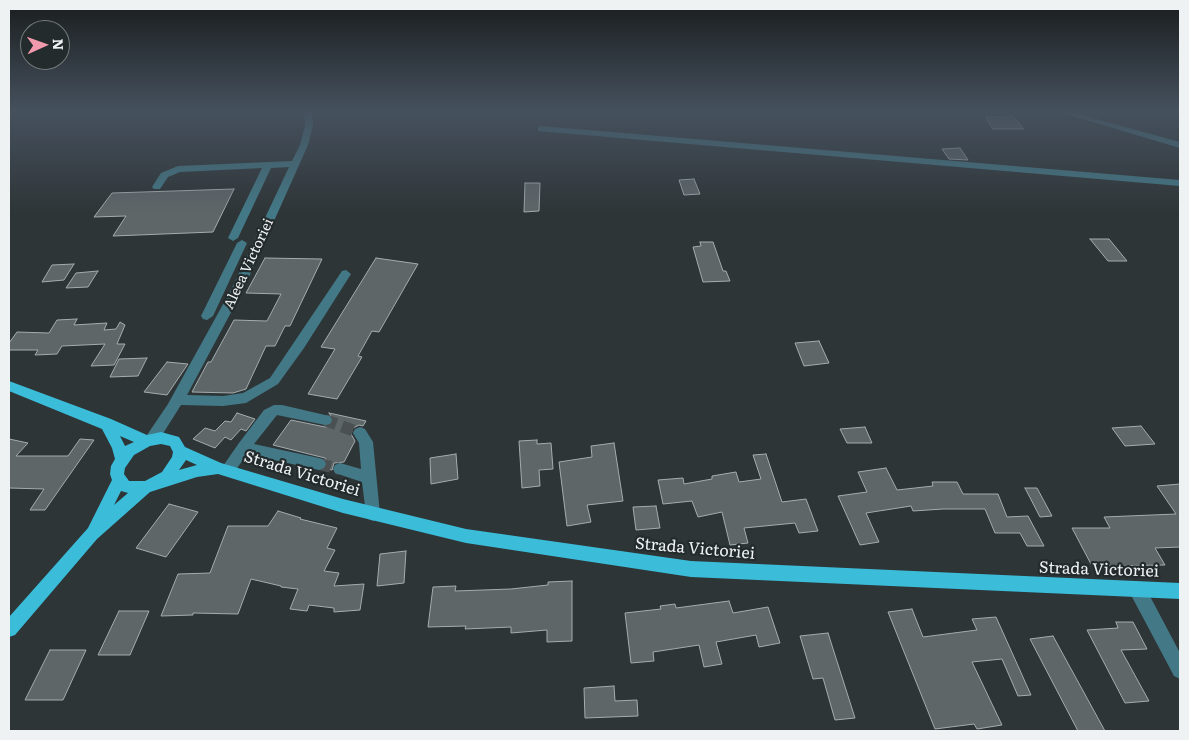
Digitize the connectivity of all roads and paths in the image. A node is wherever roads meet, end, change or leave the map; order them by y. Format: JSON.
{"nodes":[{"id":1,"x":302,"y":147,"type":"edge"},
{"id":2,"x":748,"y":147,"type":"edge"},
{"id":3,"x":295,"y":164,"type":"junction"},
{"id":4,"x":268,"y":165,"type":"junction"},
{"id":5,"x":1180,"y":183,"type":"edge"},
{"id":6,"x":157,"y":186,"type":"dead end"},
{"id":7,"x":346,"y":274,"type":"dead end"},
{"id":8,"x":207,"y":316,"type":"dead end"},
{"id":9,"x":9,"y":386,"type":"edge"},
{"id":10,"x":175,"y":404,"type":"junction"},
{"id":11,"x":325,"y":420,"type":"tunnel mouth"},
{"id":12,"x":106,"y":423,"type":"junction"},
{"id":13,"x":360,"y":433,"type":"dead end"},
{"id":14,"x":168,"y":439,"type":"junction"},
{"id":15,"x":150,"y":440,"type":"junction"},
{"id":16,"x":244,"y":447,"type":"junction"},
{"id":17,"x":180,"y":451,"type":"junction"},
{"id":18,"x":122,"y":458,"type":"junction"},
{"id":19,"x":319,"y":464,"type":"tunnel mouth"},
{"id":20,"x":223,"y":469,"type":"junction"},
{"id":21,"x":340,"y":469,"type":"tunnel mouth"},
{"id":22,"x":369,"y":478,"type":"junction"},
{"id":23,"x":119,"y":480,"type":"junction"},
{"id":24,"x":151,"y":485,"type":"junction"},
{"id":25,"x":372,"y":514,"type":"junction"},
{"id":26,"x":92,"y":534,"type":"junction"},
{"id":27,"x":1137,"y":589,"type":"junction"},
{"id":28,"x":1180,"y":591,"type":"edge"},
{"id":29,"x":9,"y":629,"type":"edge"},
{"id":30,"x":1180,"y":670,"type":"edge"}],
"edges":[{"from":1,"to":3,"type":"street","name":"Aleea Victoriei"},
{"from":2,"to":5,"type":"street"},
{"from":3,"to":4,"type":"street"},
{"from":3,"to":10,"type":"street","name":"Aleea Victoriei"},
{"from":4,"to":6,"type":"street"},
{"from":4,"to":8,"type":"street"},
{"from":7,"to":10,"type":"street"},
{"from":9,"to":12,"type":"main road"},
{"from":10,"to":14,"type":"street","name":"Aleea Victoriei"},
{"from":10,"to":15,"type":"street","name":"Aleea Victoriei"},
{"from":11,"to":16,"type":"street"},
{"from":12,"to":15,"type":"main road"},
{"from":12,"to":18,"type":"main road"},
{"from":13,"to":22,"type":"street"},
{"from":14,"to":15,"type":"main road"},
{"from":14,"to":17,"type":"main road"},
{"from":15,"to":18,"type":"main road"},
{"from":16,"to":19,"type":"street"},
{"from":16,"to":20,"type":"street"},
{"from":17,"to":20,"type":"main road","name":"Strada Victoriei"},
{"from":17,"to":24,"type":"main road"},
{"from":18,"to":23,"type":"main road"},
{"from":20,"to":24,"type":"main road","name":"Strada Victoriei"},
{"from":20,"to":25,"type":"main road","name":"Strada Victoriei"},
{"from":21,"to":22,"type":"street"},
{"from":22,"to":25,"type":"street"},
{"from":23,"to":24,"type":"main road"},
{"from":23,"to":26,"type":"main road"},
{"from":24,"to":26,"type":"main road"},
{"from":25,"to":27,"type":"main road","name":"Strada Victoriei"},
{"from":26,"to":29,"type":"main road"},
{"from":27,"to":28,"type":"main road","name":"Strada Victoriei"},
{"from":27,"to":30,"type":"street"}]}
